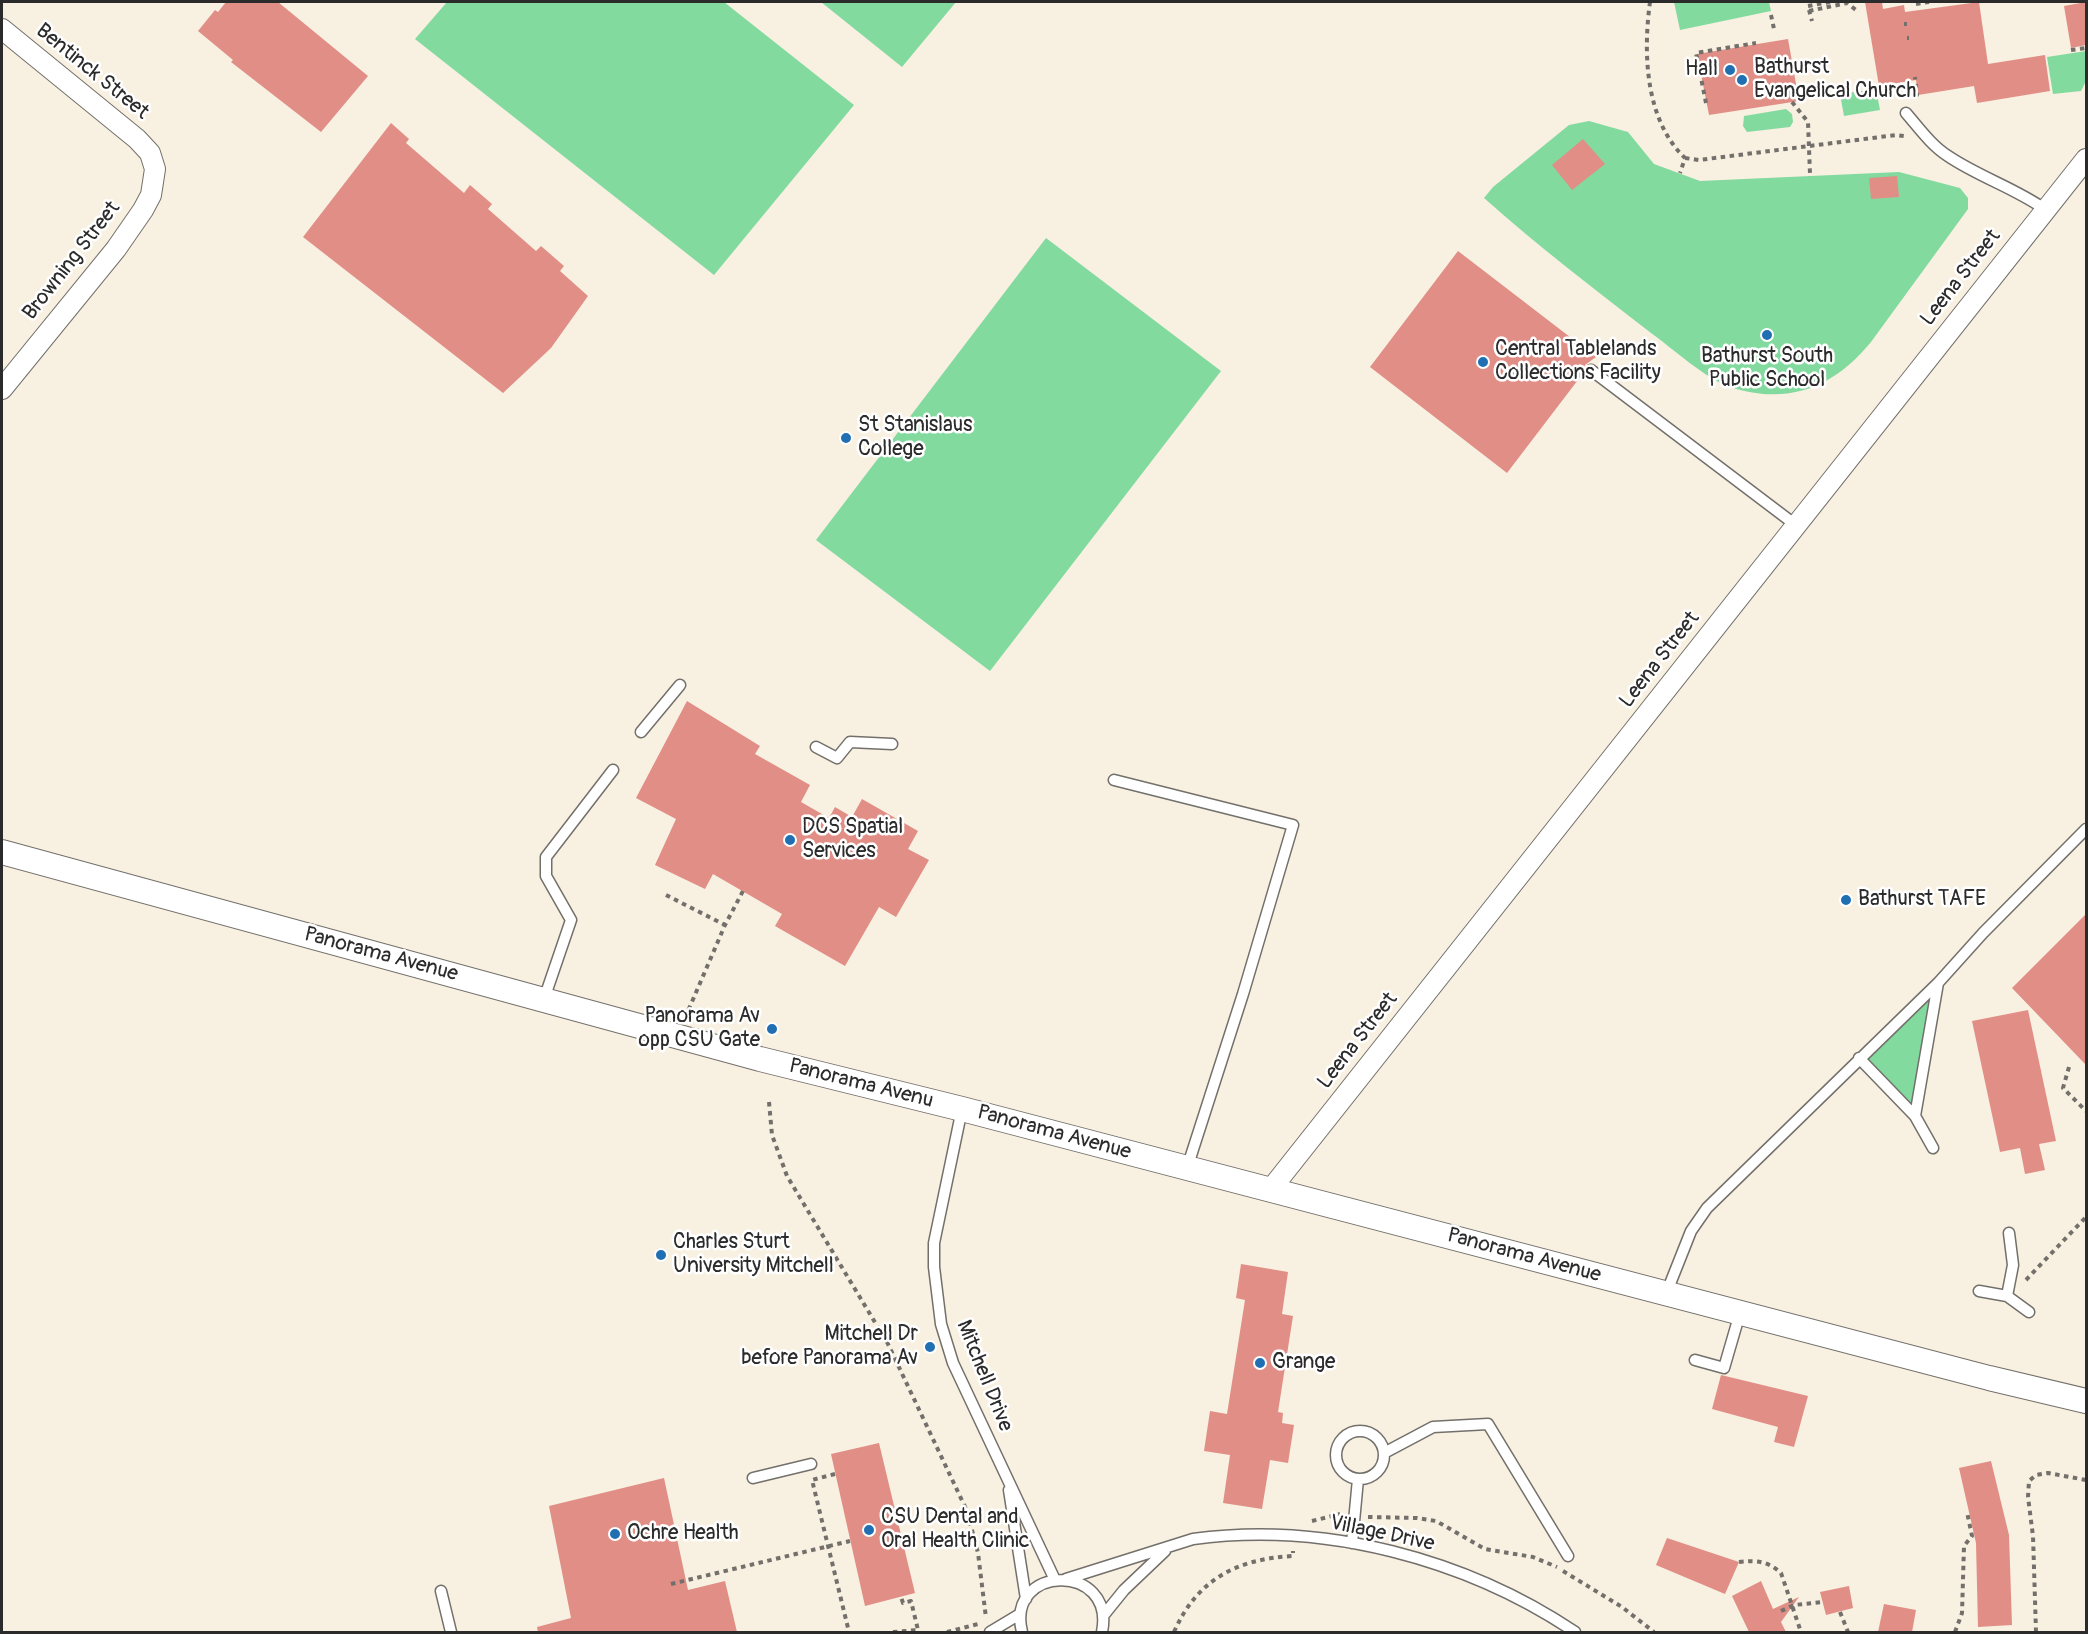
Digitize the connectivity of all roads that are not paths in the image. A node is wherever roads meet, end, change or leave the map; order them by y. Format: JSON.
{"nodes":[{"id":1,"x":2,"y":29,"type":"edge"},
{"id":2,"x":1906,"y":113,"type":"dead end"},
{"id":3,"x":150,"y":153,"type":"joint"},
{"id":4,"x":2086,"y":159,"type":"edge"},
{"id":5,"x":2046,"y":210,"type":"junction"},
{"id":6,"x":1591,"y":370,"type":"dead end"},
{"id":7,"x":2,"y":388,"type":"edge"},
{"id":8,"x":1797,"y":526,"type":"junction"},
{"id":9,"x":680,"y":685,"type":"dead end"},
{"id":10,"x":641,"y":732,"type":"dead end"},
{"id":11,"x":892,"y":744,"type":"dead end"},
{"id":12,"x":816,"y":747,"type":"dead end"},
{"id":13,"x":613,"y":770,"type":"dead end"},
{"id":14,"x":1114,"y":780,"type":"dead end"},
{"id":15,"x":2086,"y":829,"type":"edge"},
{"id":16,"x":2,"y":852,"type":"edge"},
{"id":17,"x":1938,"y":983,"type":"junction"},
{"id":18,"x":544,"y":999,"type":"junction"},
{"id":19,"x":1859,"y":1058,"type":"junction"},
{"id":20,"x":760,"y":1059,"type":"joint"},
{"id":21,"x":962,"y":1109,"type":"junction"},
{"id":22,"x":1915,"y":1116,"type":"junction"},
{"id":23,"x":1933,"y":1148,"type":"dead end"},
{"id":24,"x":1187,"y":1168,"type":"junction"},
{"id":25,"x":1271,"y":1190,"type":"junction"},
{"id":26,"x":2009,"y":1233,"type":"dead end"},
{"id":27,"x":1979,"y":1291,"type":"dead end"},
{"id":28,"x":1666,"y":1294,"type":"junction"},
{"id":29,"x":2007,"y":1296,"type":"junction"},
{"id":30,"x":2029,"y":1312,"type":"dead end"},
{"id":31,"x":1740,"y":1313,"type":"junction"},
{"id":32,"x":1695,"y":1360,"type":"dead end"},
{"id":33,"x":2086,"y":1401,"type":"edge"},
{"id":34,"x":1384,"y":1453,"type":"junction"},
{"id":35,"x":811,"y":1464,"type":"dead end"},
{"id":36,"x":1006,"y":1477,"type":"junction"},
{"id":37,"x":753,"y":1478,"type":"dead end"},
{"id":38,"x":1358,"y":1479,"type":"junction"},
{"id":39,"x":1352,"y":1543,"type":"junction"},
{"id":40,"x":1167,"y":1548,"type":"junction"},
{"id":41,"x":1568,"y":1556,"type":"dead end"},
{"id":42,"x":1061,"y":1579,"type":"junction"},
{"id":43,"x":441,"y":1591,"type":"dead end"},
{"id":44,"x":1026,"y":1599,"type":"junction"},
{"id":45,"x":1020,"y":1614,"type":"junction"},
{"id":46,"x":1103,"y":1616,"type":"junction"},
{"id":47,"x":989,"y":1629,"type":"edge"},
{"id":48,"x":451,"y":1632,"type":"edge"},
{"id":49,"x":1022,"y":1632,"type":"edge"},
{"id":50,"x":1102,"y":1632,"type":"edge"},
{"id":51,"x":1575,"y":1632,"type":"edge"}],
"edges":[{"from":1,"to":3,"type":"street","name":"Bentinck Street"},
{"from":2,"to":5,"type":"lane"},
{"from":3,"to":7,"type":"street","name":"Browning Street"},
{"from":4,"to":5,"type":"street","name":"Leena Street"},
{"from":5,"to":8,"type":"street","name":"Leena Street"},
{"from":6,"to":8,"type":"lane"},
{"from":8,"to":25,"type":"street","name":"Leena Street"},
{"from":9,"to":10,"type":"lane"},
{"from":11,"to":12,"type":"lane"},
{"from":13,"to":18,"type":"lane"},
{"from":14,"to":24,"type":"lane"},
{"from":15,"to":17,"type":"lane"},
{"from":16,"to":18,"type":"street","name":"Panorama Avenue"},
{"from":17,"to":19,"type":"lane"},
{"from":17,"to":22,"type":"lane"},
{"from":18,"to":20,"type":"street","name":"Panorama Avenue"},
{"from":19,"to":22,"type":"lane"},
{"from":19,"to":28,"type":"lane"},
{"from":20,"to":21,"type":"street","name":"Panorama Avenu"},
{"from":21,"to":24,"type":"street","name":"Panorama Avenue"},
{"from":21,"to":36,"type":"lane","name":"Mitchell Drive"},
{"from":22,"to":23,"type":"lane"},
{"from":24,"to":25,"type":"street","name":"Panorama Avenue"},
{"from":25,"to":28,"type":"street","name":"Panorama Avenue"},
{"from":26,"to":29,"type":"lane"},
{"from":27,"to":29,"type":"lane"},
{"from":28,"to":31,"type":"street","name":"Panorama Avenue"},
{"from":29,"to":30,"type":"lane"},
{"from":31,"to":32,"type":"lane"},
{"from":31,"to":33,"type":"street","name":"Panorama Avenue"},
{"from":34,"to":38,"type":"lane"},
{"from":34,"to":38,"type":"lane"},
{"from":34,"to":41,"type":"lane"},
{"from":35,"to":37,"type":"lane"},
{"from":36,"to":42,"type":"lane","name":"Mitchell Drive"},
{"from":36,"to":44,"type":"lane","name":"Mitchell Drive"},
{"from":38,"to":39,"type":"lane"},
{"from":39,"to":40,"type":"lane","name":"Village Drive"},
{"from":39,"to":51,"type":"lane","name":"Village Drive"},
{"from":40,"to":42,"type":"lane","name":"Village Drive"},
{"from":40,"to":46,"type":"lane","name":"Village Drive"},
{"from":42,"to":44,"type":"lane","name":"Village Drive"},
{"from":42,"to":46,"type":"lane"},
{"from":43,"to":48,"type":"lane"},
{"from":44,"to":45,"type":"lane"},
{"from":45,"to":47,"type":"lane"},
{"from":45,"to":49,"type":"lane"},
{"from":46,"to":50,"type":"lane"}]}
